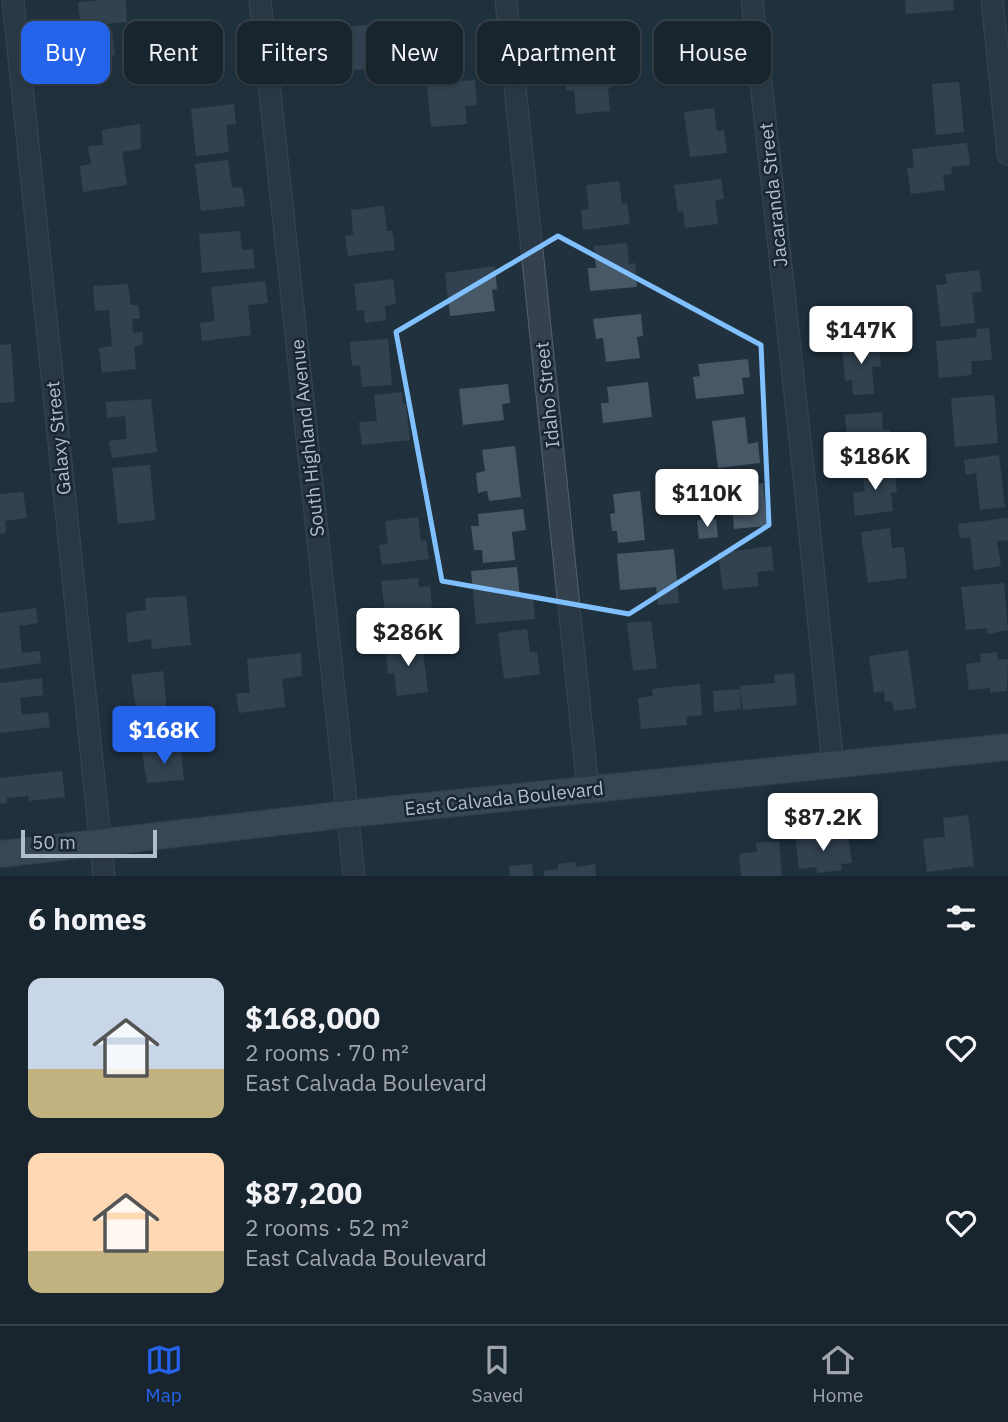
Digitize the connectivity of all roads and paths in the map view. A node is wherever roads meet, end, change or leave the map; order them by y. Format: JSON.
{"nodes":[{"id":1,"x":13,"y":0,"type":"edge"},
{"id":2,"x":260,"y":0,"type":"edge"},
{"id":3,"x":506,"y":0,"type":"edge"},
{"id":4,"x":752,"y":0,"type":"edge"},
{"id":5,"x":992,"y":0,"type":"edge"},
{"id":6,"x":1008,"y":153,"type":"edge"},
{"id":7,"x":1008,"y":747,"type":"edge"},
{"id":8,"x":833,"y":766,"type":"junction"},
{"id":9,"x":588,"y":789,"type":"junction"},
{"id":10,"x":348,"y":814,"type":"junction"},
{"id":11,"x":100,"y":843,"type":"junction"},
{"id":12,"x":0,"y":854,"type":"edge"},
{"id":13,"x":104,"y":876,"type":"edge"},
{"id":14,"x":354,"y":876,"type":"edge"}],
"edges":[{"from":1,"to":11,"type":"street","name":"Galaxy Street"},
{"from":2,"to":10,"type":"street","name":"South Highland Avenue"},
{"from":3,"to":9,"type":"street","name":"Idaho Street"},
{"from":4,"to":8,"type":"street","name":"Jacaranda Street"},
{"from":5,"to":6,"type":"street"},
{"from":7,"to":8,"type":"main road","name":"East Calvada Boulevard"},
{"from":8,"to":9,"type":"main road","name":"East Calvada Boulevard"},
{"from":9,"to":10,"type":"main road","name":"East Calvada Boulevard"},
{"from":10,"to":11,"type":"main road","name":"East Calvada Boulevard"},
{"from":10,"to":14,"type":"street","name":"South Highland Avenue"},
{"from":11,"to":12,"type":"main road","name":"East Calvada Boulevard"},
{"from":11,"to":13,"type":"street","name":"Galaxy Street"}]}
